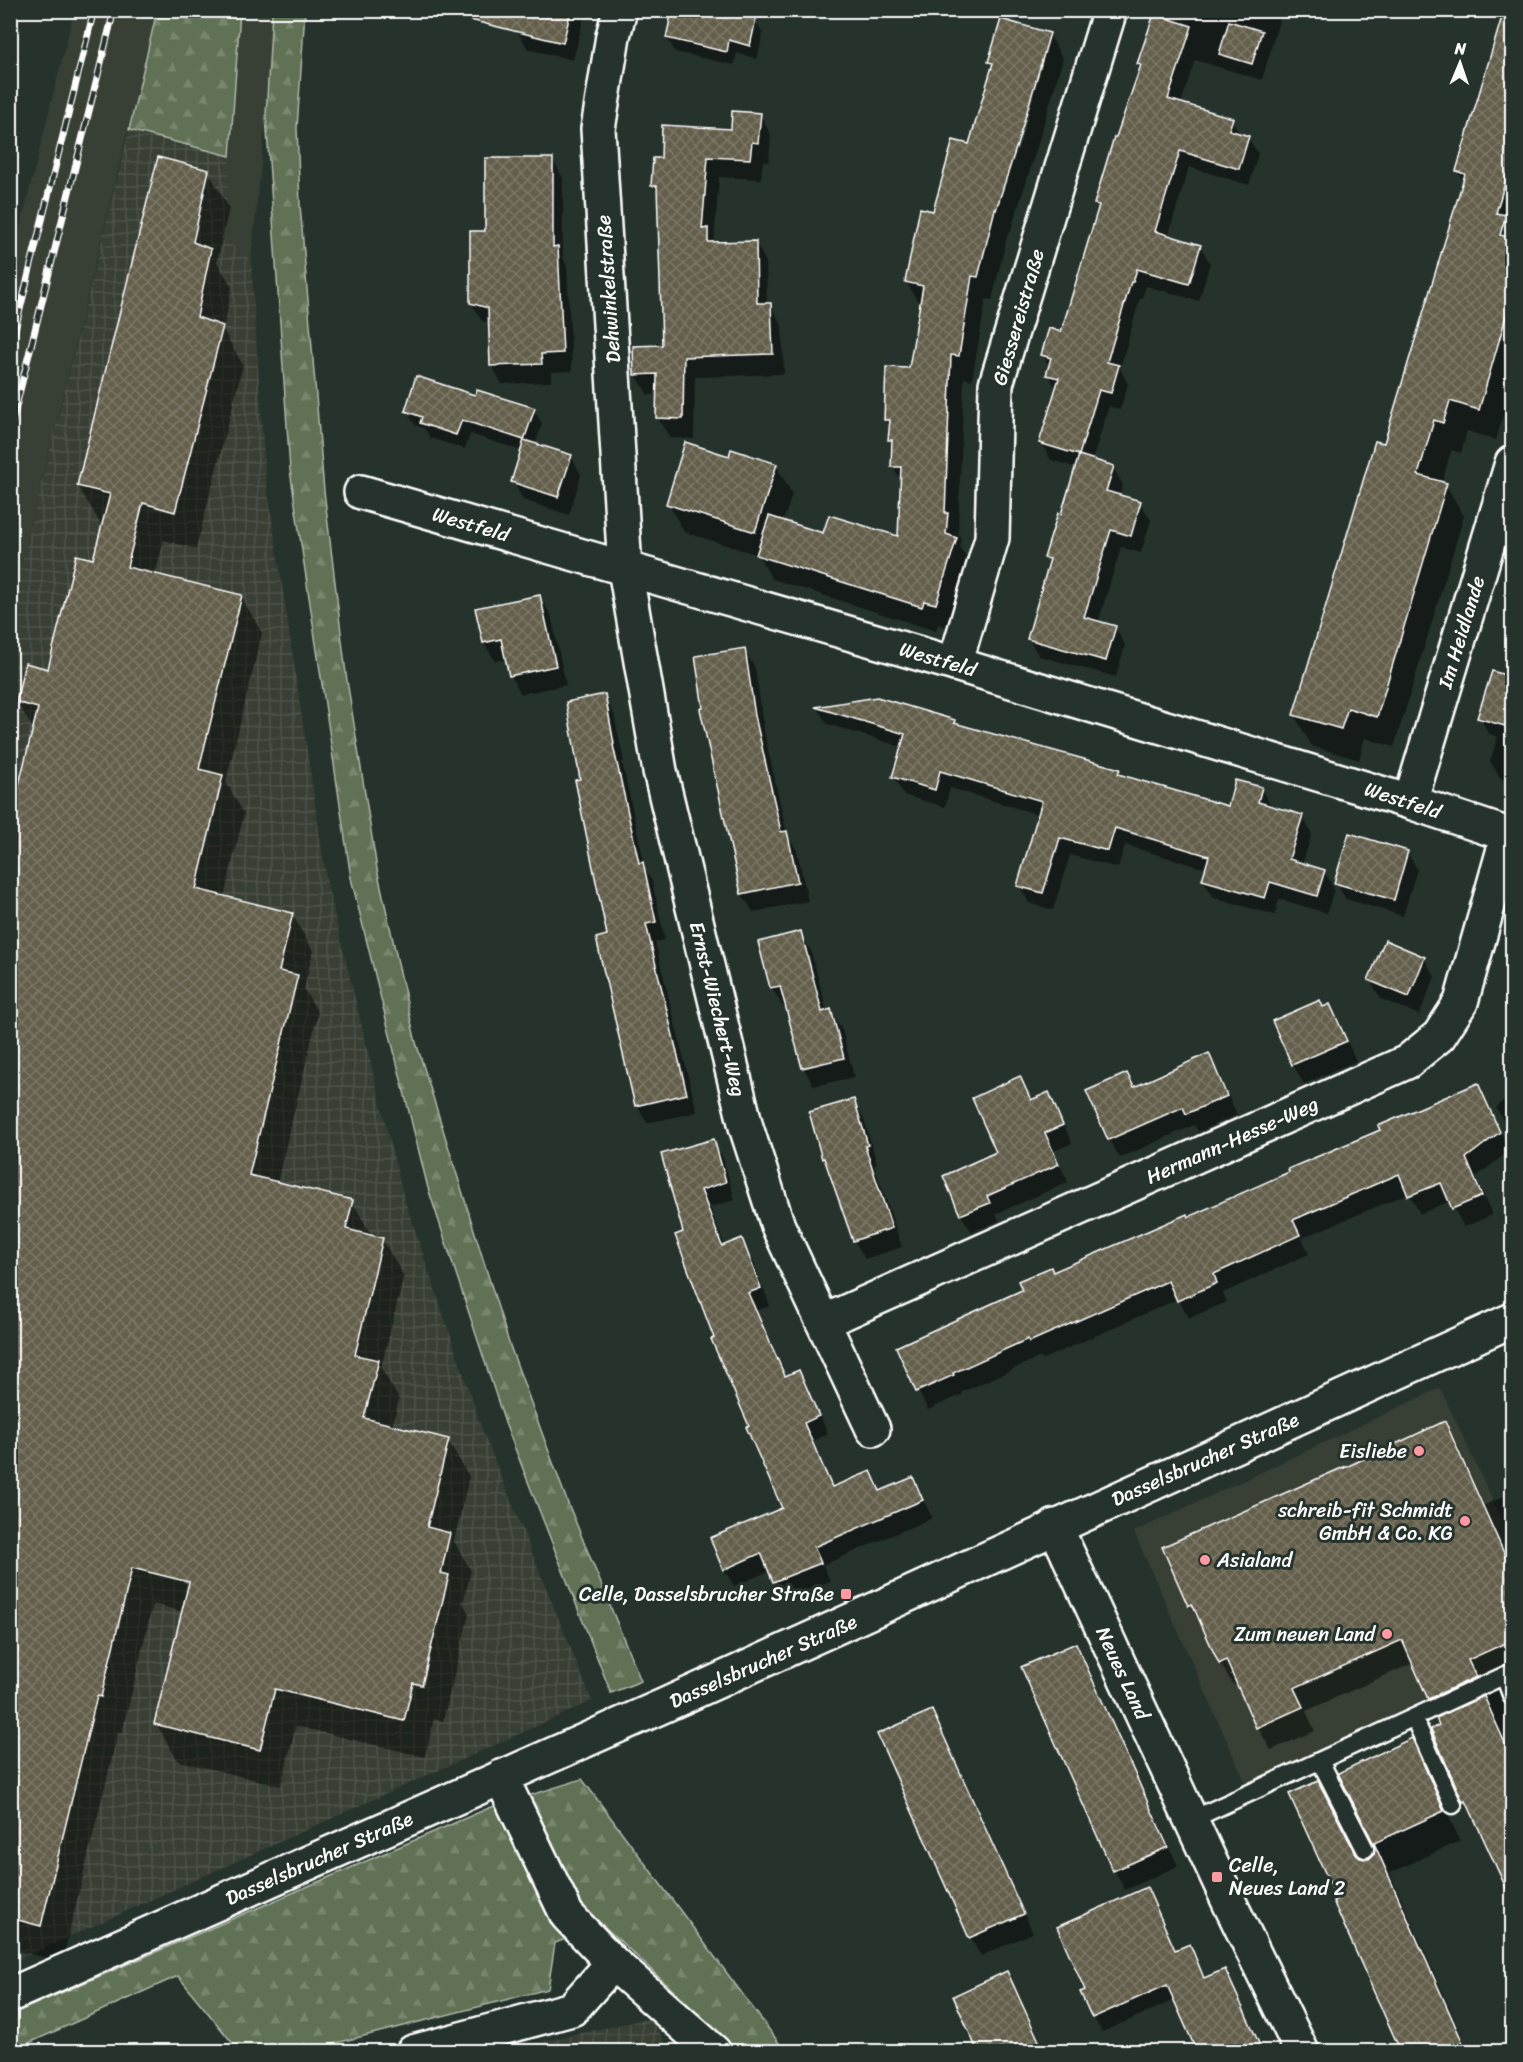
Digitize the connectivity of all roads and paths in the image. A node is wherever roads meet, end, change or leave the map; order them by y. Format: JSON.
{"nodes":[{"id":1,"x":620,"y":10,"type":"edge"},
{"id":2,"x":1110,"y":10,"type":"edge"},
{"id":3,"x":1512,"y":463,"type":"edge"},
{"id":4,"x":361,"y":492,"type":"dead end"},
{"id":5,"x":625,"y":569,"type":"junction"},
{"id":6,"x":955,"y":664,"type":"junction"},
{"id":7,"x":1410,"y":802,"type":"junction"},
{"id":8,"x":1510,"y":836,"type":"edge"},
{"id":9,"x":823,"y":1322,"type":"junction"},
{"id":10,"x":1512,"y":1322,"type":"edge"},
{"id":11,"x":873,"y":1429,"type":"dead end"},
{"id":12,"x":1055,"y":1526,"type":"junction"},
{"id":13,"x":1508,"y":1674,"type":"edge"},
{"id":14,"x":1512,"y":1697,"type":"edge"},
{"id":15,"x":1414,"y":1718,"type":"junction"},
{"id":16,"x":1320,"y":1761,"type":"junction"},
{"id":17,"x":501,"y":1777,"type":"junction"},
{"id":18,"x":1452,"y":1804,"type":"dead end"},
{"id":19,"x":1191,"y":1820,"type":"junction"},
{"id":20,"x":1365,"y":1849,"type":"dead end"},
{"id":21,"x":613,"y":1963,"type":"junction"},
{"id":22,"x":10,"y":1995,"type":"edge"},
{"id":23,"x":413,"y":2052,"type":"edge"},
{"id":24,"x":714,"y":2052,"type":"edge"},
{"id":25,"x":1302,"y":2052,"type":"edge"}],
"edges":[{"from":1,"to":5,"type":"street","name":"Dehwinkelstraße"},
{"from":2,"to":6,"type":"street","name":"Giessereistraße"},
{"from":3,"to":7,"type":"street","name":"Im Heidlande"},
{"from":4,"to":5,"type":"street","name":"Westfeld"},
{"from":5,"to":6,"type":"street","name":"Westfeld"},
{"from":5,"to":9,"type":"street","name":"Ernst-Wiechert-Weg"},
{"from":6,"to":7,"type":"street","name":"Westfeld"},
{"from":7,"to":8,"type":"street","name":"Westfeld"},
{"from":8,"to":9,"type":"street","name":"Hermann-Hesse-Weg"},
{"from":9,"to":11,"type":"street","name":"Ernst-Wiechert-Weg"},
{"from":10,"to":12,"type":"street","name":"Dasselsbrucher Straße"},
{"from":12,"to":17,"type":"street","name":"Dasselsbrucher Straße"},
{"from":12,"to":19,"type":"street","name":"Neues Land"},
{"from":13,"to":14,"type":"lane"},
{"from":13,"to":15,"type":"lane"},
{"from":15,"to":16,"type":"lane"},
{"from":15,"to":18,"type":"lane"},
{"from":16,"to":19,"type":"lane"},
{"from":16,"to":20,"type":"lane"},
{"from":17,"to":21,"type":"street"},
{"from":17,"to":22,"type":"street","name":"Dasselsbrucher Straße"},
{"from":19,"to":25,"type":"street","name":"Neues Land"},
{"from":21,"to":23,"type":"street"},
{"from":21,"to":24,"type":"street"}]}
